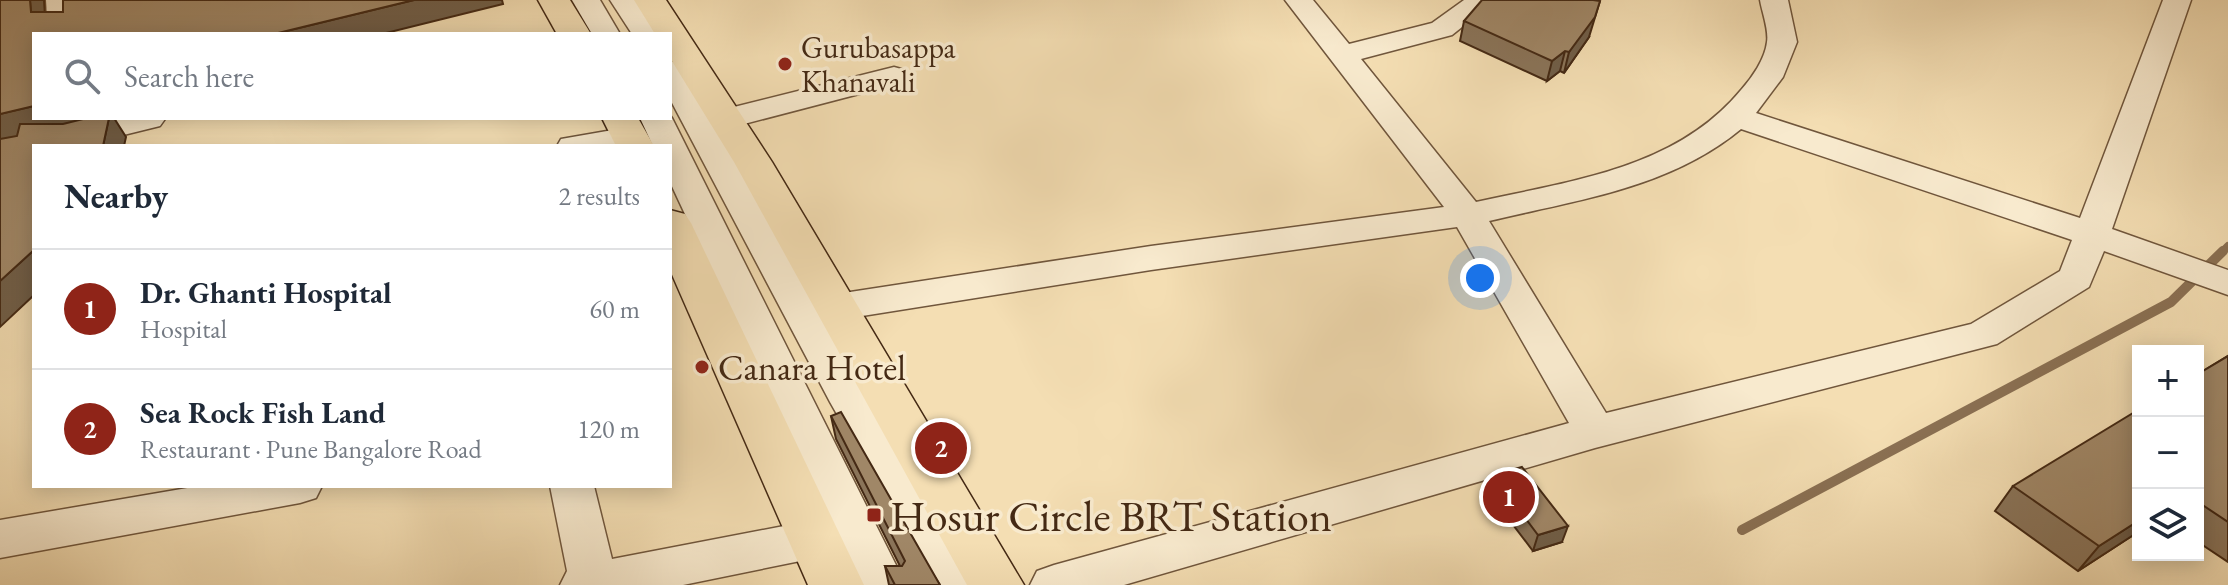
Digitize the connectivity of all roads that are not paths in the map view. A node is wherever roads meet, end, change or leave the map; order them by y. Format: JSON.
{"nodes":[{"id":1,"x":60,"y":0,"type":"edge"},
{"id":2,"x":554,"y":0,"type":"edge"},
{"id":3,"x":586,"y":0,"type":"edge"},
{"id":4,"x":624,"y":0,"type":"edge"},
{"id":5,"x":650,"y":0,"type":"edge"},
{"id":6,"x":1299,"y":0,"type":"edge"},
{"id":7,"x":1482,"y":0,"type":"edge"},
{"id":8,"x":1774,"y":0,"type":"edge"},
{"id":9,"x":2177,"y":0,"type":"edge"},
{"id":10,"x":62,"y":32,"type":"edge"},
{"id":11,"x":573,"y":32,"type":"edge"},
{"id":12,"x":605,"y":32,"type":"edge"},
{"id":13,"x":645,"y":32,"type":"edge"},
{"id":14,"x":670,"y":32,"type":"edge"},
{"id":15,"x":672,"y":35,"type":"edge"},
{"id":16,"x":1344,"y":54,"type":"junction"},
{"id":17,"x":672,"y":74,"type":"edge"},
{"id":18,"x":894,"y":76,"type":"dead end"},
{"id":19,"x":1736,"y":117,"type":"junction"},
{"id":20,"x":725,"y":119,"type":"junction"},
{"id":21,"x":145,"y":120,"type":"edge"},
{"id":22,"x":635,"y":130,"type":"edge"},
{"id":23,"x":48,"y":142,"type":"edge"},
{"id":24,"x":581,"y":144,"type":"edge"},
{"id":25,"x":672,"y":198,"type":"edge"},
{"id":26,"x":1468,"y":215,"type":"junction"},
{"id":27,"x":672,"y":227,"type":"edge"},
{"id":28,"x":2091,"y":234,"type":"junction"},
{"id":29,"x":2228,"y":283,"type":"edge"},
{"id":30,"x":837,"y":307,"type":"junction"},
{"id":31,"x":1595,"y":432,"type":"junction"},
{"id":32,"x":289,"y":488,"type":"edge"},
{"id":33,"x":572,"y":488,"type":"edge"},
{"id":34,"x":0,"y":539,"type":"edge"},
{"id":35,"x":815,"y":539,"type":"junction"},
{"id":36,"x":588,"y":584,"type":"edge"},
{"id":37,"x":836,"y":585,"type":"edge"},
{"id":38,"x":882,"y":585,"type":"edge"},
{"id":39,"x":959,"y":585,"type":"edge"},
{"id":40,"x":996,"y":585,"type":"edge"},
{"id":41,"x":1054,"y":585,"type":"edge"}],
"edges":[{"from":1,"to":10,"type":"street"},
{"from":2,"to":11,"type":"main road"},
{"from":3,"to":12,"type":"street"},
{"from":4,"to":13,"type":"street"},
{"from":5,"to":14,"type":"main road"},
{"from":6,"to":16,"type":"street"},
{"from":7,"to":16,"type":"street"},
{"from":8,"to":19,"type":"street"},
{"from":9,"to":28,"type":"street"},
{"from":15,"to":20,"type":"main road"},
{"from":16,"to":26,"type":"street"},
{"from":17,"to":39,"type":"street"},
{"from":18,"to":20,"type":"street"},
{"from":19,"to":26,"type":"street"},
{"from":19,"to":28,"type":"street"},
{"from":20,"to":30,"type":"main road"},
{"from":21,"to":23,"type":"street"},
{"from":22,"to":24,"type":"street"},
{"from":25,"to":38,"type":"street"},
{"from":26,"to":30,"type":"street"},
{"from":26,"to":31,"type":"street"},
{"from":27,"to":35,"type":"main road"},
{"from":28,"to":29,"type":"street"},
{"from":28,"to":31,"type":"street"},
{"from":30,"to":40,"type":"main road"},
{"from":31,"to":41,"type":"street"},
{"from":32,"to":34,"type":"street"},
{"from":33,"to":36,"type":"street"},
{"from":35,"to":36,"type":"street"},
{"from":35,"to":37,"type":"main road"}]}
